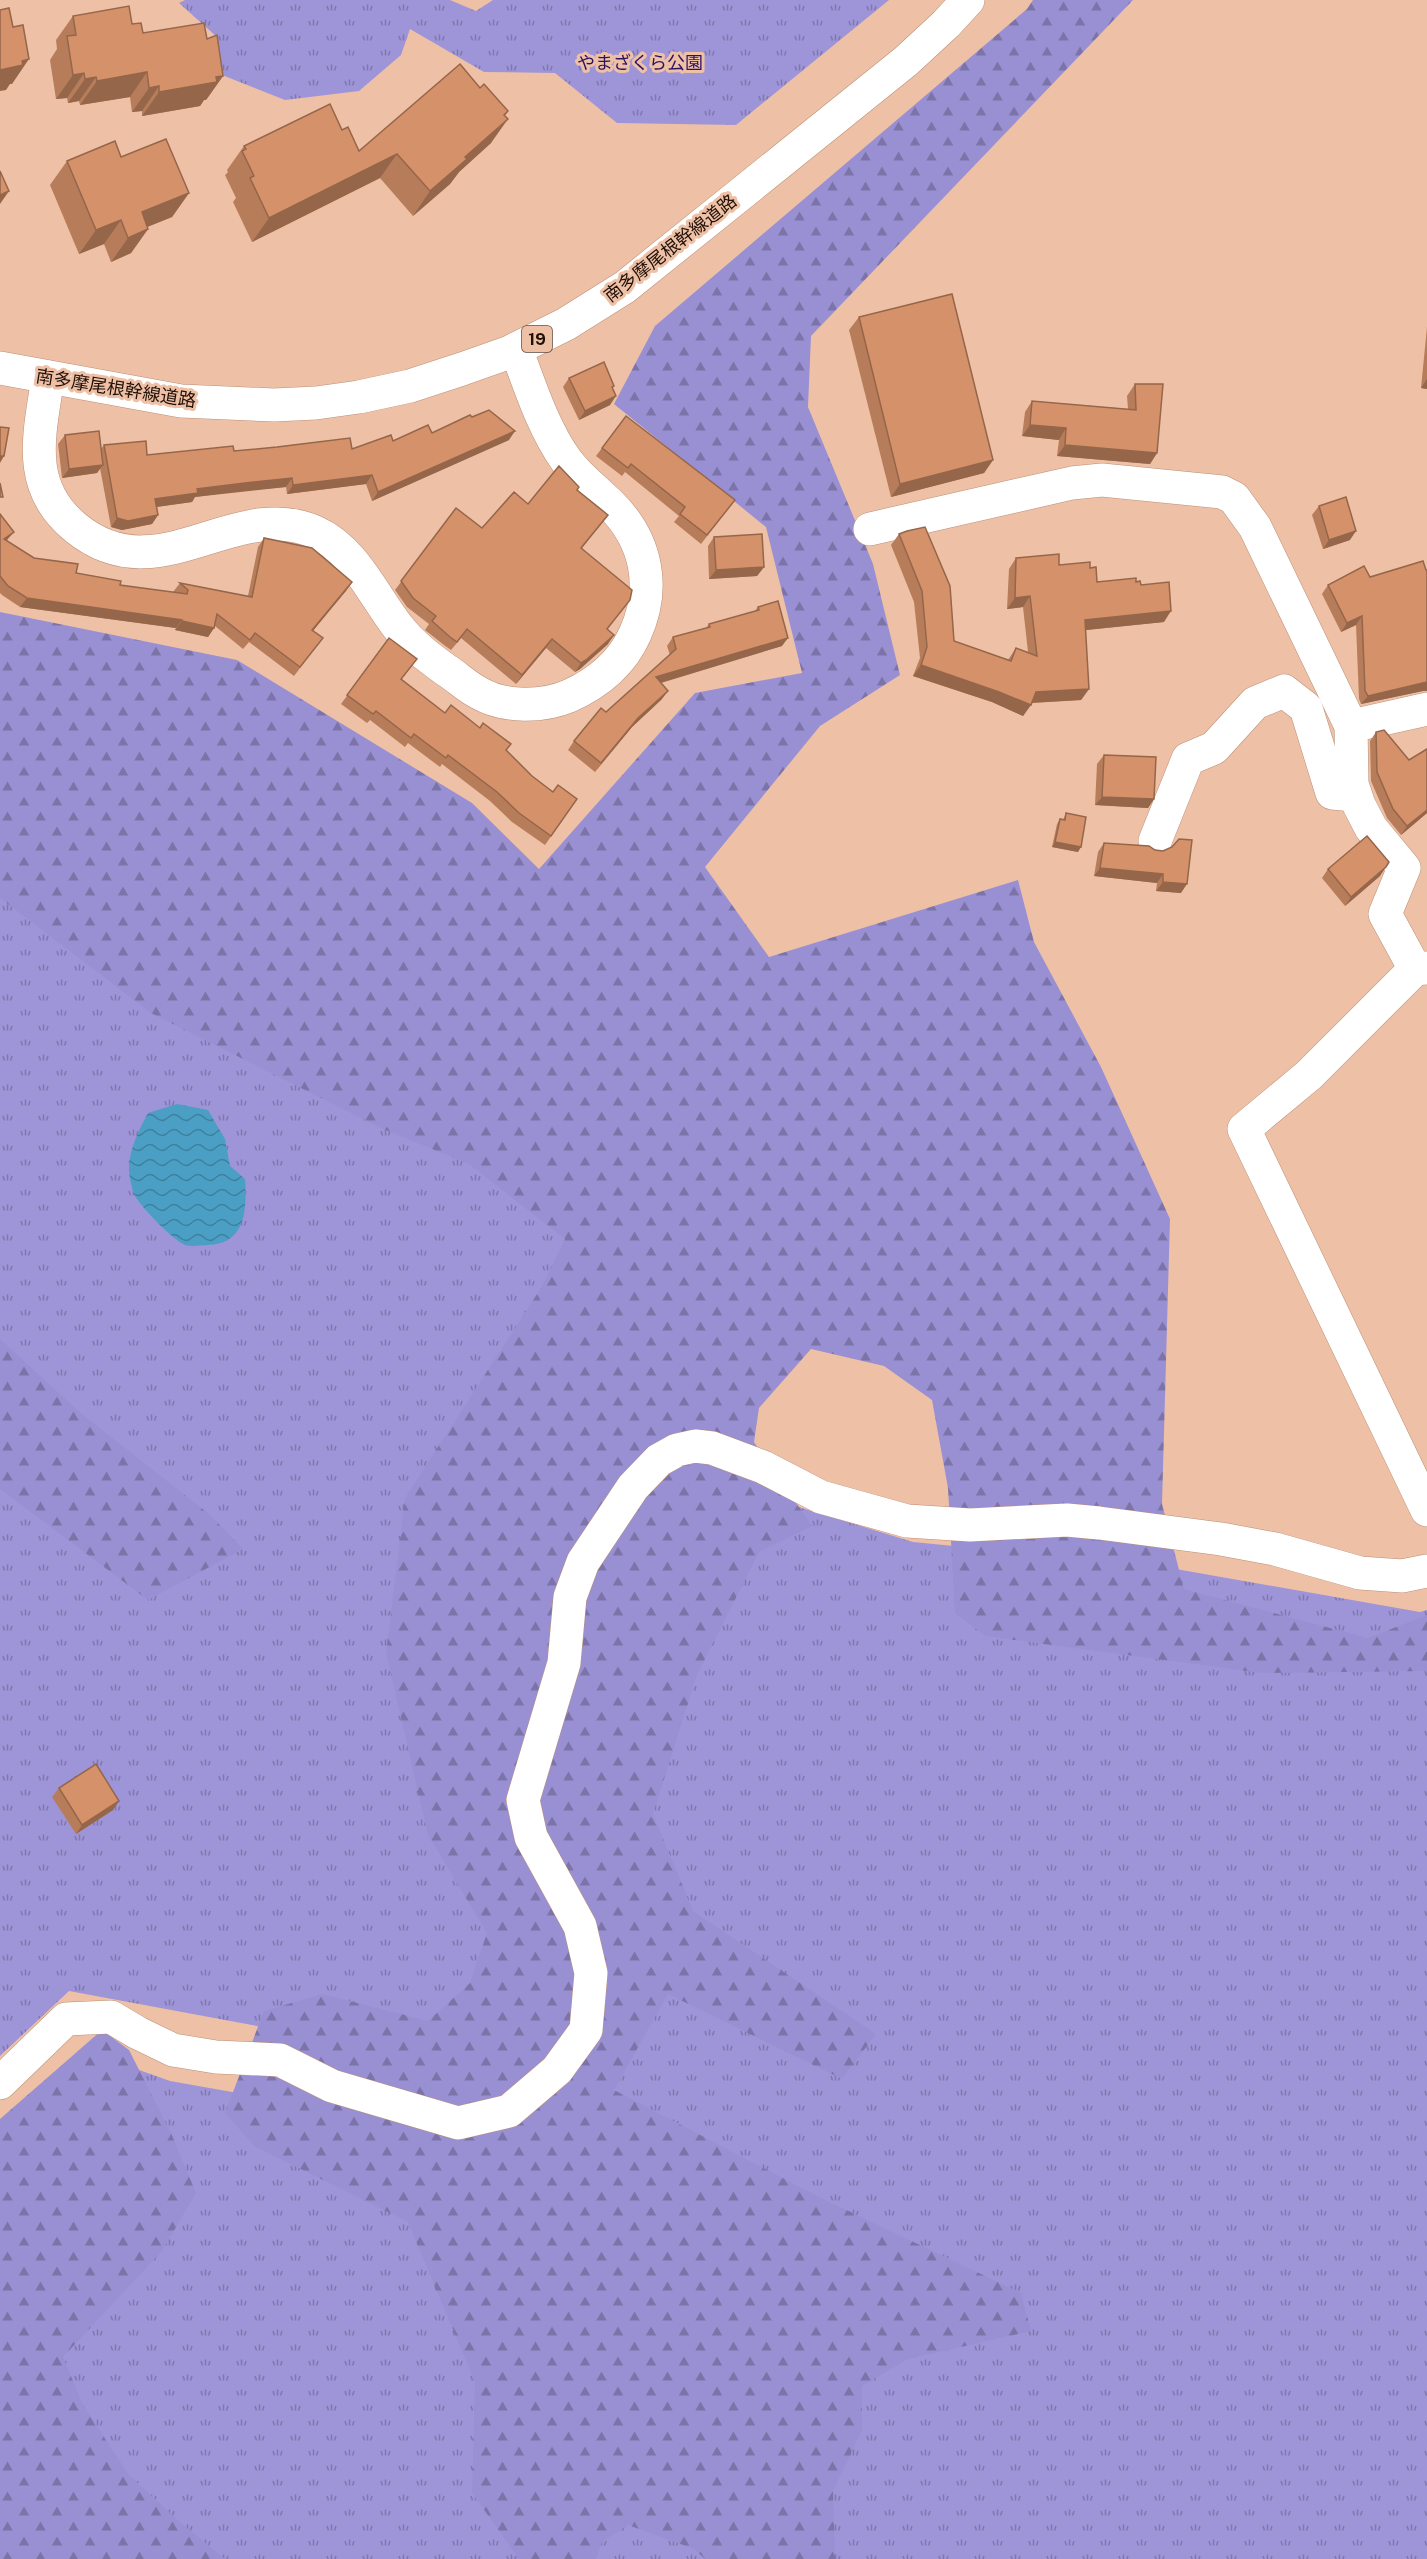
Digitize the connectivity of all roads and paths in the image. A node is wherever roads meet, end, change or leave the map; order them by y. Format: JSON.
{"nodes":[{"id":1,"x":968,"y":0,"type":"edge"},
{"id":2,"x":516,"y":349,"type":"junction"},
{"id":3,"x":0,"y":368,"type":"edge"},
{"id":4,"x":48,"y":377,"type":"junction"},
{"id":5,"x":870,"y":529,"type":"dead end"},
{"id":6,"x":1427,"y":709,"type":"edge"},
{"id":7,"x":1351,"y":726,"type":"junction"},
{"id":8,"x":1355,"y":795,"type":"junction"},
{"id":9,"x":1155,"y":841,"type":"dead end"},
{"id":10,"x":1421,"y":969,"type":"edge"},
{"id":11,"x":1427,"y":1510,"type":"edge"},
{"id":12,"x":1427,"y":1571,"type":"edge"},
{"id":13,"x":0,"y":2083,"type":"edge"}],
"edges":[{"from":1,"to":2,"type":"street","name":"南多摩尾根幹線道路","number":"19"},
{"from":2,"to":4,"type":"street","name":"南多摩尾根幹線道路","number":"19"},
{"from":2,"to":4,"type":"street"},
{"from":3,"to":4,"type":"street","name":"南多摩尾根幹線道路","number":"19"},
{"from":5,"to":7,"type":"street"},
{"from":6,"to":7,"type":"street"},
{"from":7,"to":8,"type":"street"},
{"from":8,"to":9,"type":"street"},
{"from":8,"to":10,"type":"street"},
{"from":10,"to":11,"type":"street"},
{"from":12,"to":13,"type":"street"}]}
